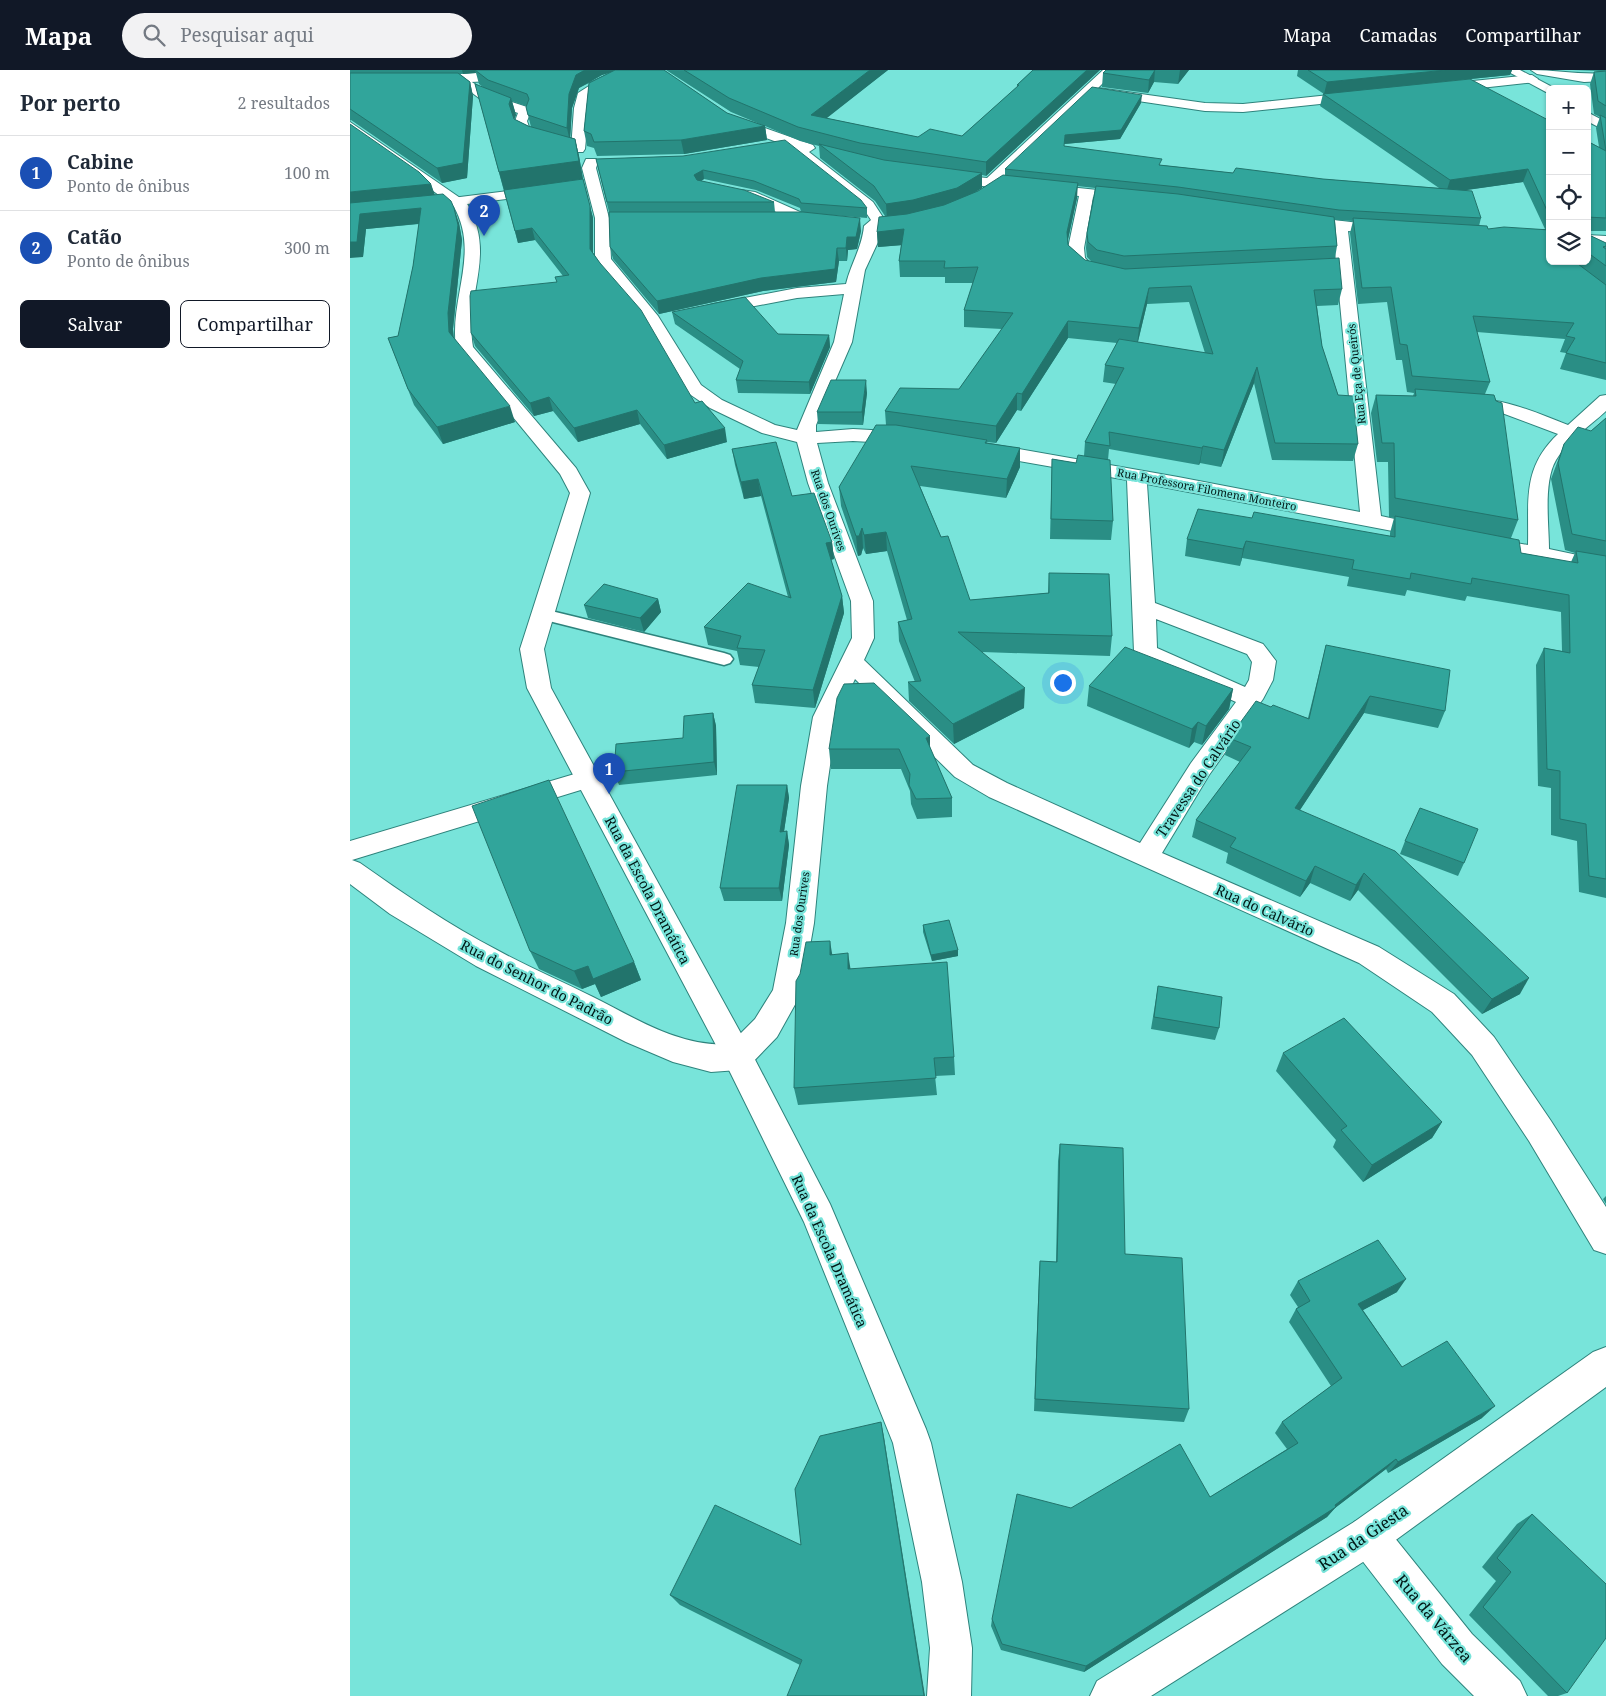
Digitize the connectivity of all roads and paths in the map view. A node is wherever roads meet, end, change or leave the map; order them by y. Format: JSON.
{"nodes":[{"id":1,"x":539,"y":70,"type":"edge"},
{"id":2,"x":635,"y":70,"type":"edge"},
{"id":3,"x":1110,"y":70,"type":"edge"},
{"id":4,"x":1510,"y":70,"type":"edge"},
{"id":5,"x":1534,"y":74,"type":"edge"},
{"id":6,"x":1606,"y":77,"type":"edge"},
{"id":7,"x":1584,"y":78,"type":"junction"},
{"id":8,"x":417,"y":80,"type":"edge"},
{"id":9,"x":463,"y":80,"type":"junction"},
{"id":10,"x":1546,"y":85,"type":"edge"},
{"id":11,"x":1565,"y":85,"type":"edge"},
{"id":12,"x":1088,"y":90,"type":"junction"},
{"id":13,"x":1430,"y":90,"type":"edge"},
{"id":14,"x":1366,"y":96,"type":"edge"},
{"id":15,"x":720,"y":113,"type":"edge"},
{"id":16,"x":1591,"y":118,"type":"edge"},
{"id":17,"x":350,"y":126,"type":"edge"},
{"id":18,"x":1606,"y":127,"type":"edge"},
{"id":19,"x":794,"y":144,"type":"junction"},
{"id":20,"x":761,"y":147,"type":"edge"},
{"id":21,"x":578,"y":149,"type":"junction"},
{"id":22,"x":824,"y":152,"type":"edge"},
{"id":23,"x":608,"y":161,"type":"edge"},
{"id":24,"x":591,"y":162,"type":"junction"},
{"id":25,"x":935,"y":176,"type":"edge"},
{"id":26,"x":994,"y":184,"type":"junction"},
{"id":27,"x":554,"y":189,"type":"edge"},
{"id":28,"x":724,"y":191,"type":"edge"},
{"id":29,"x":1087,"y":193,"type":"junction"},
{"id":30,"x":981,"y":197,"type":"edge"},
{"id":31,"x":1150,"y":199,"type":"edge"},
{"id":32,"x":459,"y":202,"type":"junction"},
{"id":33,"x":413,"y":207,"type":"edge"},
{"id":34,"x":1286,"y":218,"type":"edge"},
{"id":35,"x":766,"y":219,"type":"edge"},
{"id":36,"x":863,"y":225,"type":"junction"},
{"id":37,"x":892,"y":225,"type":"edge"},
{"id":38,"x":1340,"y":227,"type":"junction"},
{"id":39,"x":1401,"y":231,"type":"edge"},
{"id":40,"x":1591,"y":240,"type":"edge"},
{"id":41,"x":1606,"y":241,"type":"edge"},
{"id":42,"x":1344,"y":267,"type":"junction"},
{"id":43,"x":1284,"y":270,"type":"edge"},
{"id":44,"x":1115,"y":276,"type":"edge"},
{"id":45,"x":854,"y":288,"type":"junction"},
{"id":46,"x":695,"y":312,"type":"edge"},
{"id":47,"x":1358,"y":396,"type":"junction"},
{"id":48,"x":1378,"y":398,"type":"edge"},
{"id":49,"x":1606,"y":400,"type":"edge"},
{"id":50,"x":1446,"y":403,"type":"edge"},
{"id":51,"x":1571,"y":432,"type":"junction"},
{"id":52,"x":806,"y":438,"type":"junction"},
{"id":53,"x":929,"y":440,"type":"edge"},
{"id":54,"x":963,"y":445,"type":"edge"},
{"id":55,"x":1137,"y":476,"type":"junction"},
{"id":56,"x":1371,"y":521,"type":"junction"},
{"id":57,"x":1538,"y":554,"type":"junction"},
{"id":58,"x":1606,"y":567,"type":"edge"},
{"id":59,"x":1144,"y":607,"type":"junction"},
{"id":60,"x":543,"y":614,"type":"junction"},
{"id":61,"x":724,"y":659,"type":"dead end"},
{"id":62,"x":852,"y":662,"type":"junction"},
{"id":63,"x":1251,"y":699,"type":"junction"},
{"id":64,"x":588,"y":779,"type":"junction"},
{"id":65,"x":350,"y":851,"type":"edge"},
{"id":66,"x":1146,"y":856,"type":"junction"},
{"id":67,"x":350,"y":870,"type":"edge"},
{"id":68,"x":738,"y":1057,"type":"junction"},
{"id":69,"x":1606,"y":1238,"type":"edge"},
{"id":70,"x":1606,"y":1366,"type":"edge"},
{"id":71,"x":1368,"y":1536,"type":"junction"},
{"id":72,"x":949,"y":1696,"type":"edge"},
{"id":73,"x":1112,"y":1696,"type":"edge"},
{"id":74,"x":1505,"y":1696,"type":"edge"}],
"edges":[{"from":1,"to":9,"type":"street"},
{"from":2,"to":21,"type":"street"},
{"from":3,"to":12,"type":"street"},
{"from":4,"to":5,"type":"street"},
{"from":5,"to":7,"type":"street"},
{"from":5,"to":10,"type":"street"},
{"from":5,"to":13,"type":"street"},
{"from":6,"to":7,"type":"street"},
{"from":7,"to":11,"type":"street"},
{"from":8,"to":9,"type":"street"},
{"from":9,"to":21,"type":"street"},
{"from":12,"to":14,"type":"street"},
{"from":12,"to":26,"type":"street"},
{"from":15,"to":19,"type":"street"},
{"from":16,"to":18,"type":"street"},
{"from":17,"to":32,"type":"street","name":"Rua da Escola Dramática"},
{"from":19,"to":20,"type":"street"},
{"from":19,"to":22,"type":"street"},
{"from":19,"to":36,"type":"street"},
{"from":21,"to":24,"type":"street"},
{"from":23,"to":24,"type":"street"},
{"from":24,"to":52,"type":"street"},
{"from":25,"to":26,"type":"street"},
{"from":26,"to":29,"type":"street"},
{"from":26,"to":30,"type":"street"},
{"from":27,"to":32,"type":"street"},
{"from":28,"to":35,"type":"street"},
{"from":29,"to":31,"type":"street"},
{"from":29,"to":44,"type":"street"},
{"from":32,"to":33,"type":"street"},
{"from":32,"to":60,"type":"street","name":"Rua da Escola Dramática"},
{"from":34,"to":38,"type":"street"},
{"from":36,"to":37,"type":"street"},
{"from":36,"to":45,"type":"street"},
{"from":38,"to":39,"type":"street"},
{"from":38,"to":42,"type":"street","name":"Rua Eça de Queirós"},
{"from":40,"to":41,"type":"street"},
{"from":42,"to":43,"type":"street"},
{"from":42,"to":47,"type":"street","name":"Rua Eça de Queirós"},
{"from":45,"to":46,"type":"street"},
{"from":45,"to":52,"type":"street"},
{"from":47,"to":48,"type":"street"},
{"from":47,"to":56,"type":"street","name":"Rua Eça de Queirós"},
{"from":49,"to":51,"type":"street"},
{"from":50,"to":51,"type":"street"},
{"from":51,"to":57,"type":"street"},
{"from":52,"to":53,"type":"street"},
{"from":52,"to":62,"type":"street","name":"Rua dos Ourives"},
{"from":54,"to":55,"type":"street","name":"Rua Professora Filomena Monteiro"},
{"from":55,"to":56,"type":"street","name":"Rua Professora Filomena Monteiro"},
{"from":55,"to":59,"type":"street"},
{"from":56,"to":57,"type":"street","name":"Rua Professora Filomena Monteiro"},
{"from":57,"to":58,"type":"street","name":"Rua Professora Filomena Monteiro"},
{"from":59,"to":63,"type":"street"},
{"from":59,"to":63,"type":"street","name":"Travessa do Calvário"},
{"from":60,"to":61,"type":"lane"},
{"from":60,"to":64,"type":"street","name":"Rua da Escola Dramática"},
{"from":62,"to":66,"type":"street","name":"Rua do Calvário"},
{"from":62,"to":68,"type":"street","name":"Rua dos Ourives"},
{"from":63,"to":66,"type":"street","name":"Travessa do Calvário"},
{"from":64,"to":65,"type":"street"},
{"from":64,"to":68,"type":"street","name":"Rua da Escola Dramática"},
{"from":66,"to":69,"type":"street","name":"Rua do Calvário"},
{"from":67,"to":68,"type":"street","name":"Rua do Senhor do Padrão"},
{"from":68,"to":72,"type":"street","name":"Rua da Escola Dramática"},
{"from":70,"to":71,"type":"street","name":"Rua da Giesta"},
{"from":71,"to":73,"type":"street","name":"Rua da Giesta"},
{"from":71,"to":74,"type":"street","name":"Rua da Várzea"}]}
